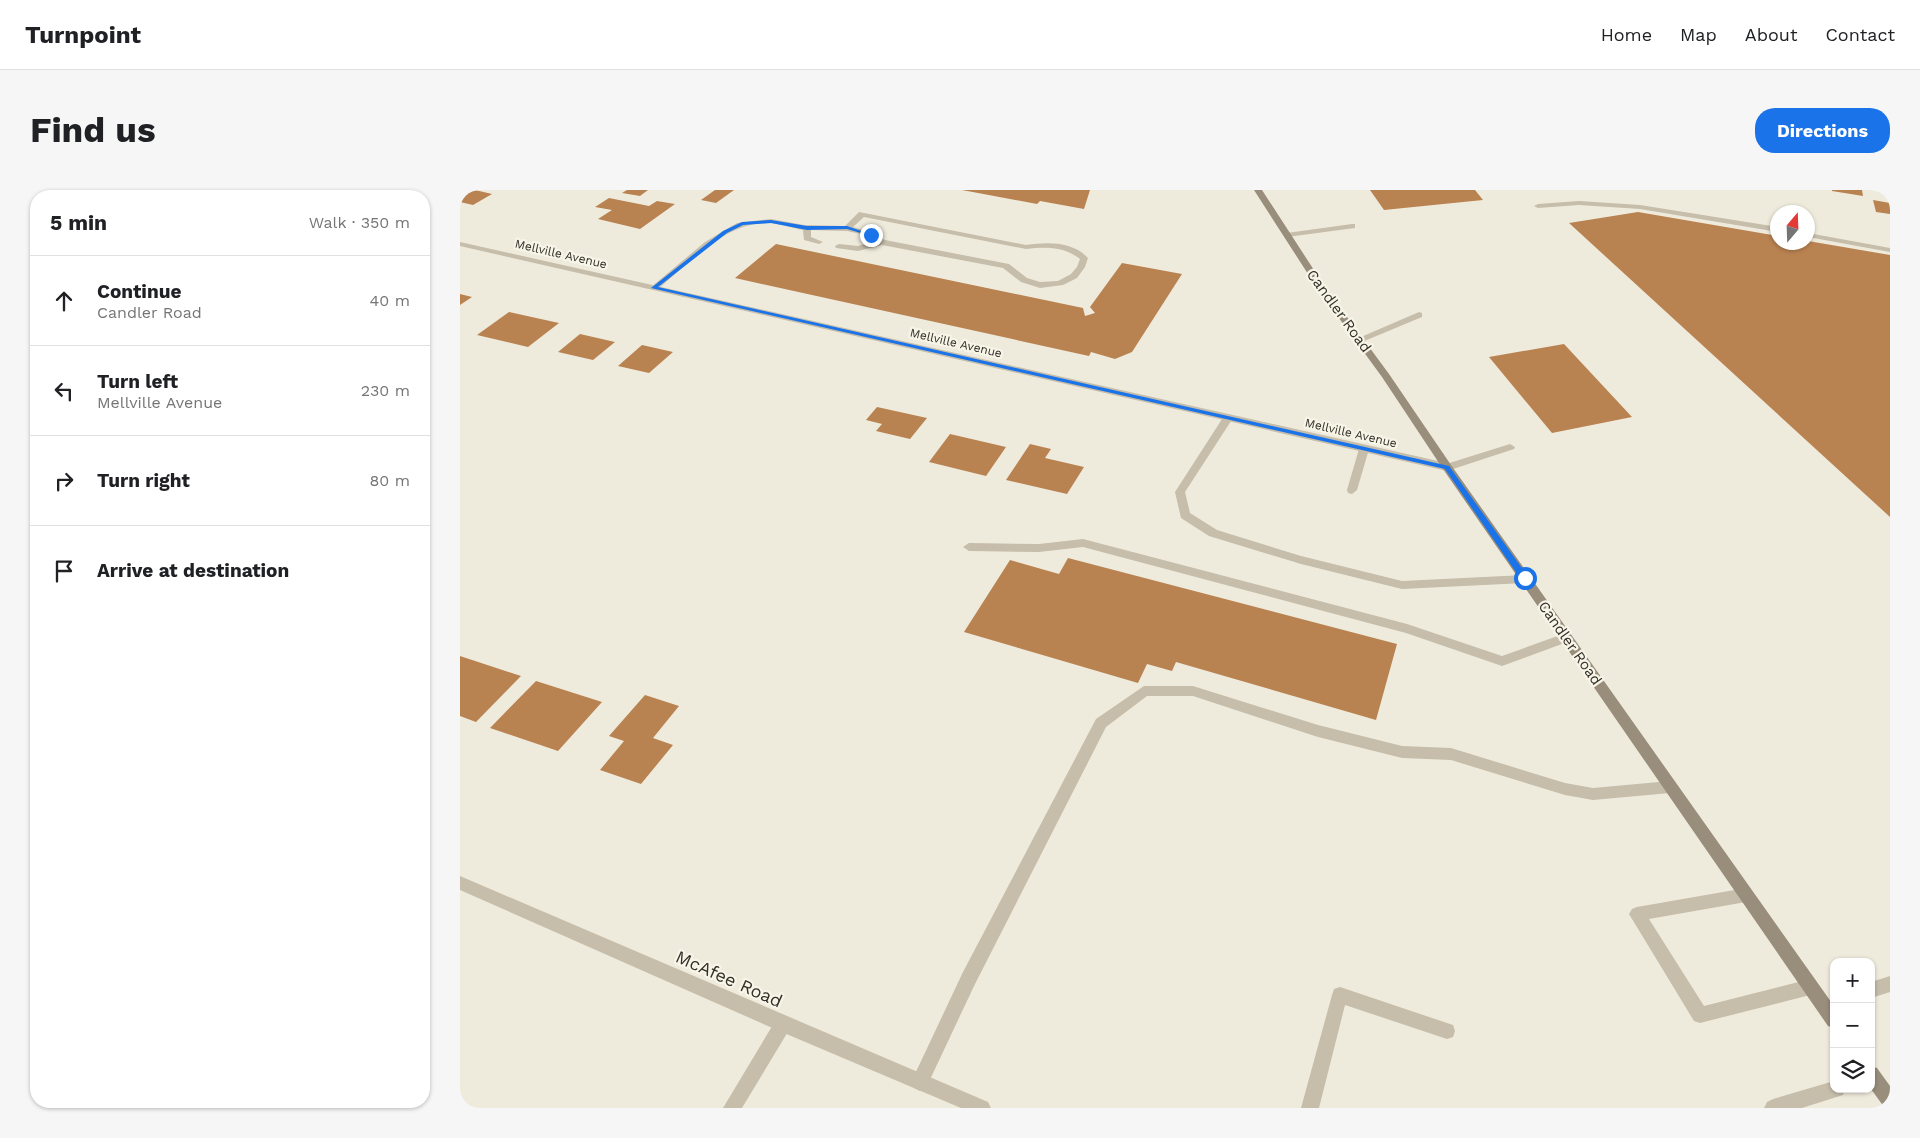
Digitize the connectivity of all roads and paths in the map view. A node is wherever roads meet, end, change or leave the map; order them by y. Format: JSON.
{"nodes":[{"id":1,"x":1258,"y":190,"type":"edge"},
{"id":2,"x":1538,"y":206,"type":"dead end"},
{"id":3,"x":1352,"y":226,"type":"dead end"},
{"id":4,"x":807,"y":228,"type":"junction"},
{"id":5,"x":847,"y":228,"type":"junction"},
{"id":6,"x":1770,"y":229,"type":"edge"},
{"id":7,"x":1287,"y":235,"type":"junction"},
{"id":8,"x":1815,"y":236,"type":"edge"},
{"id":9,"x":819,"y":242,"type":"dead end"},
{"id":10,"x":882,"y":242,"type":"junction"},
{"id":11,"x":460,"y":244,"type":"edge"},
{"id":12,"x":839,"y":246,"type":"dead end"},
{"id":13,"x":1890,"y":250,"type":"edge"},
{"id":14,"x":654,"y":288,"type":"junction"},
{"id":15,"x":1419,"y":315,"type":"dead end"},
{"id":16,"x":1359,"y":340,"type":"junction"},
{"id":17,"x":1228,"y":418,"type":"junction"},
{"id":18,"x":1510,"y":447,"type":"dead end"},
{"id":19,"x":1364,"y":449,"type":"junction"},
{"id":20,"x":1447,"y":467,"type":"junction"},
{"id":21,"x":1352,"y":490,"type":"dead end"},
{"id":22,"x":969,"y":547,"type":"dead end"},
{"id":23,"x":1525,"y":578,"type":"junction"},
{"id":24,"x":1566,"y":638,"type":"junction"},
{"id":25,"x":1670,"y":786,"type":"junction"},
{"id":26,"x":460,"y":883,"type":"edge"},
{"id":27,"x":1746,"y":895,"type":"junction"},
{"id":28,"x":1890,"y":984,"type":"edge"},
{"id":29,"x":1810,"y":986,"type":"junction"},
{"id":30,"x":1875,"y":989,"type":"edge"},
{"id":31,"x":1828,"y":1003,"type":"edge"},
{"id":32,"x":783,"y":1024,"type":"junction"},
{"id":33,"x":1446,"y":1031,"type":"dead end"},
{"id":34,"x":1875,"y":1081,"type":"edge"},
{"id":35,"x":920,"y":1082,"type":"junction"},
{"id":36,"x":1830,"y":1091,"type":"edge"},
{"id":37,"x":1890,"y":1100,"type":"edge"},
{"id":38,"x":732,"y":1108,"type":"edge"},
{"id":39,"x":982,"y":1108,"type":"edge"},
{"id":40,"x":1310,"y":1108,"type":"edge"},
{"id":41,"x":1773,"y":1108,"type":"edge"}],
"edges":[{"from":1,"to":7,"type":"main road","name":"Candler Road"},
{"from":2,"to":6,"type":"street"},
{"from":3,"to":7,"type":"street"},
{"from":4,"to":5,"type":"street"},
{"from":4,"to":9,"type":"street"},
{"from":4,"to":14,"type":"street"},
{"from":5,"to":10,"type":"street"},
{"from":5,"to":10,"type":"street"},
{"from":7,"to":16,"type":"main road","name":"Candler Road"},
{"from":8,"to":13,"type":"street"},
{"from":10,"to":12,"type":"street"},
{"from":11,"to":14,"type":"street","name":"Mellville Avenue"},
{"from":14,"to":17,"type":"street","name":"Mellville Avenue"},
{"from":15,"to":16,"type":"street"},
{"from":16,"to":20,"type":"main road","name":"Candler Road"},
{"from":17,"to":19,"type":"street","name":"Mellville Avenue"},
{"from":17,"to":23,"type":"street"},
{"from":18,"to":20,"type":"street"},
{"from":19,"to":20,"type":"street","name":"Mellville Avenue"},
{"from":19,"to":21,"type":"street"},
{"from":20,"to":23,"type":"main road","name":"Candler Road"},
{"from":22,"to":24,"type":"street"},
{"from":23,"to":24,"type":"main road","name":"Candler Road"},
{"from":24,"to":25,"type":"main road","name":"Candler Road"},
{"from":25,"to":27,"type":"main road","name":"Candler Road"},
{"from":25,"to":35,"type":"street"},
{"from":26,"to":32,"type":"street","name":"McAfee Road"},
{"from":27,"to":29,"type":"main road","name":"Candler Road"},
{"from":27,"to":29,"type":"street"},
{"from":28,"to":30,"type":"street"},
{"from":29,"to":31,"type":"main road","name":"Candler Road"},
{"from":32,"to":35,"type":"street","name":"McAfee Road"},
{"from":32,"to":38,"type":"street"},
{"from":33,"to":40,"type":"street"},
{"from":34,"to":37,"type":"main road"},
{"from":35,"to":39,"type":"street","name":"McAfee Road"},
{"from":36,"to":41,"type":"street"}]}
